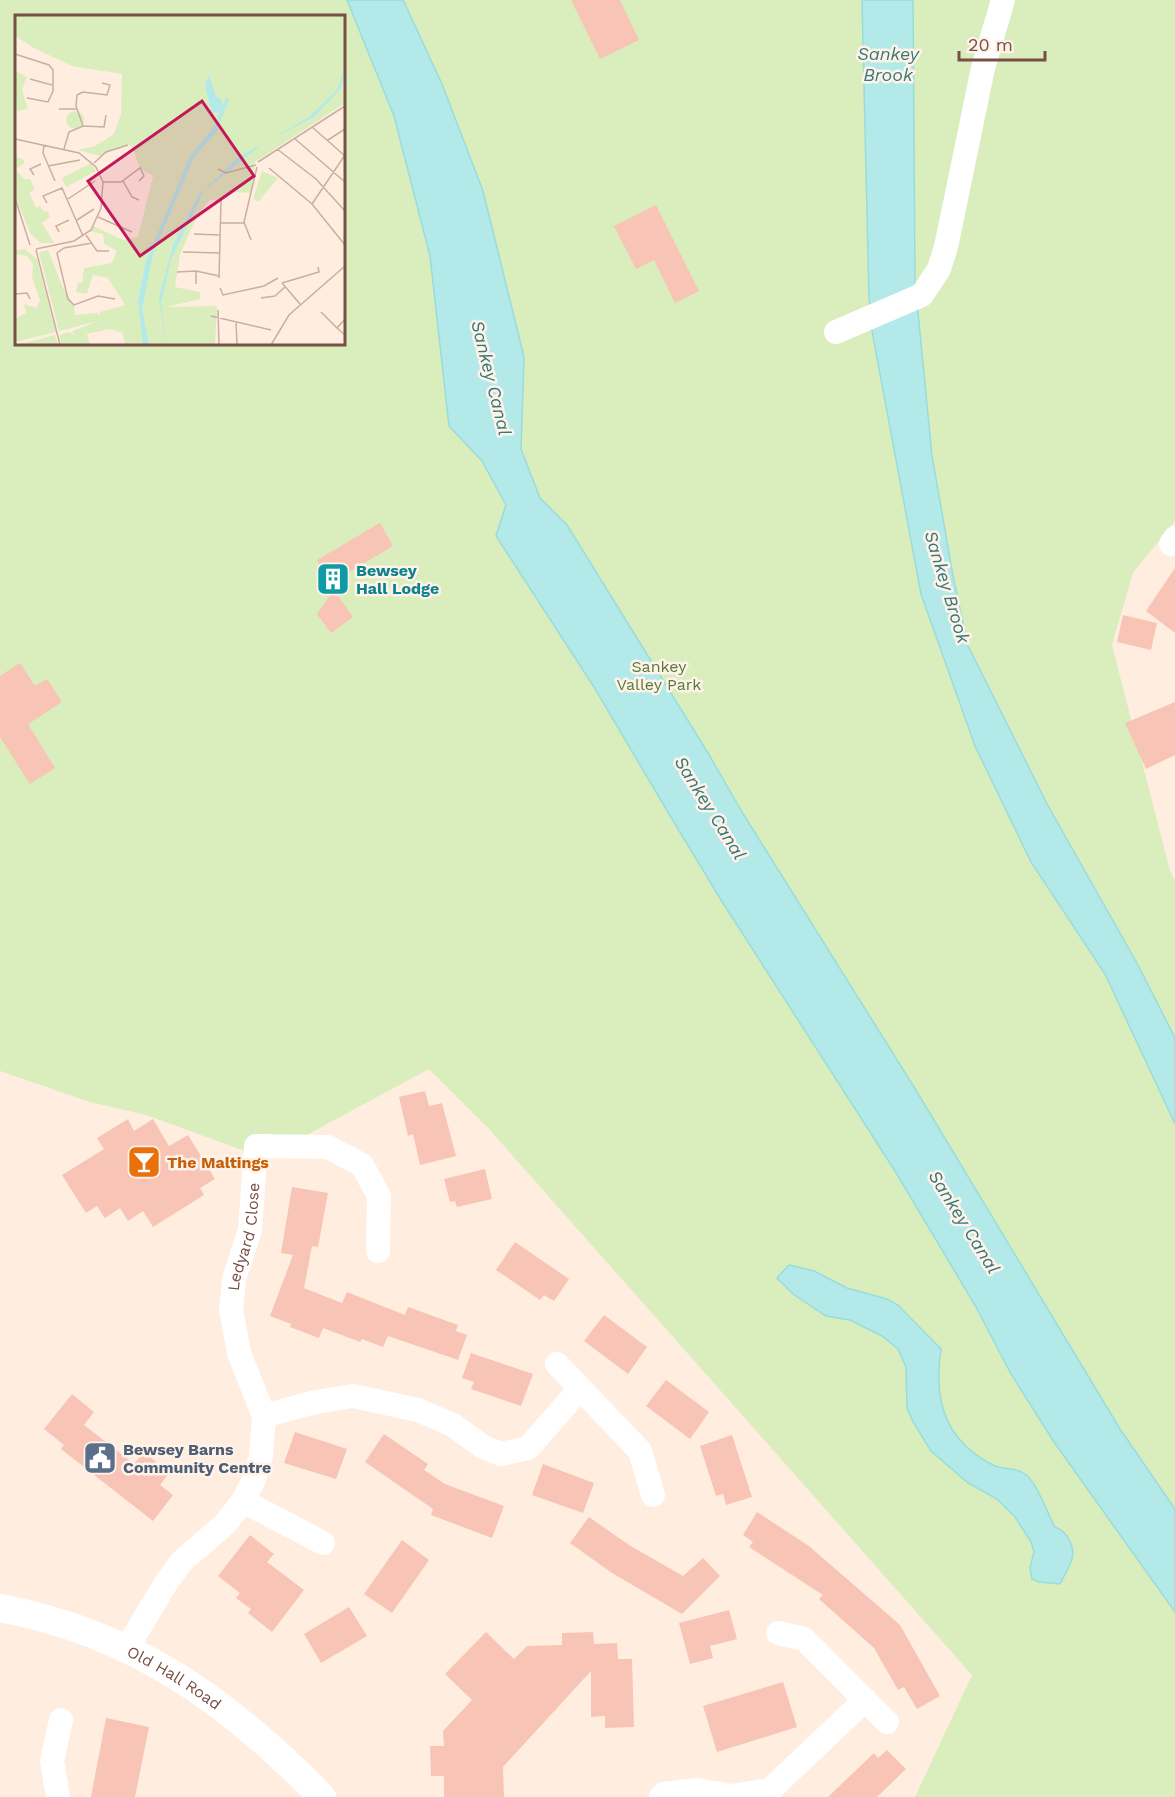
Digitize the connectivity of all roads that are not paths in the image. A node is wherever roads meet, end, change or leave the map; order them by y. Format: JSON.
{"nodes":[{"id":1,"x":1003,"y":0,"type":"edge"},
{"id":2,"x":836,"y":332,"type":"dead end"},
{"id":3,"x":378,"y":1251,"type":"dead end"},
{"id":4,"x":557,"y":1364,"type":"dead end"},
{"id":5,"x":580,"y":1389,"type":"junction"},
{"id":6,"x":264,"y":1416,"type":"junction"},
{"id":7,"x":653,"y":1495,"type":"dead end"},
{"id":8,"x":243,"y":1500,"type":"junction"},
{"id":9,"x":322,"y":1543,"type":"dead end"},
{"id":10,"x":0,"y":1608,"type":"edge"},
{"id":11,"x":778,"y":1633,"type":"dead end"},
{"id":12,"x":127,"y":1648,"type":"junction"},
{"id":13,"x":865,"y":1700,"type":"junction"},
{"id":14,"x":61,"y":1720,"type":"dead end"},
{"id":15,"x":887,"y":1722,"type":"dead end"},
{"id":16,"x":58,"y":1797,"type":"edge"},
{"id":17,"x":322,"y":1797,"type":"edge"},
{"id":18,"x":661,"y":1797,"type":"edge"}],
"edges":[{"from":1,"to":2,"type":"street"},
{"from":3,"to":6,"type":"street","name":"Ledyard Close"},
{"from":4,"to":5,"type":"street"},
{"from":5,"to":6,"type":"street"},
{"from":5,"to":7,"type":"street"},
{"from":6,"to":8,"type":"street","name":"Ledyard Close"},
{"from":8,"to":9,"type":"street"},
{"from":8,"to":12,"type":"street","name":"Ledyard Close"},
{"from":10,"to":12,"type":"street","name":"Old Hall Road"},
{"from":11,"to":13,"type":"street"},
{"from":12,"to":17,"type":"street","name":"Old Hall Road"},
{"from":13,"to":15,"type":"street"},
{"from":13,"to":18,"type":"street"},
{"from":14,"to":16,"type":"street"}]}
